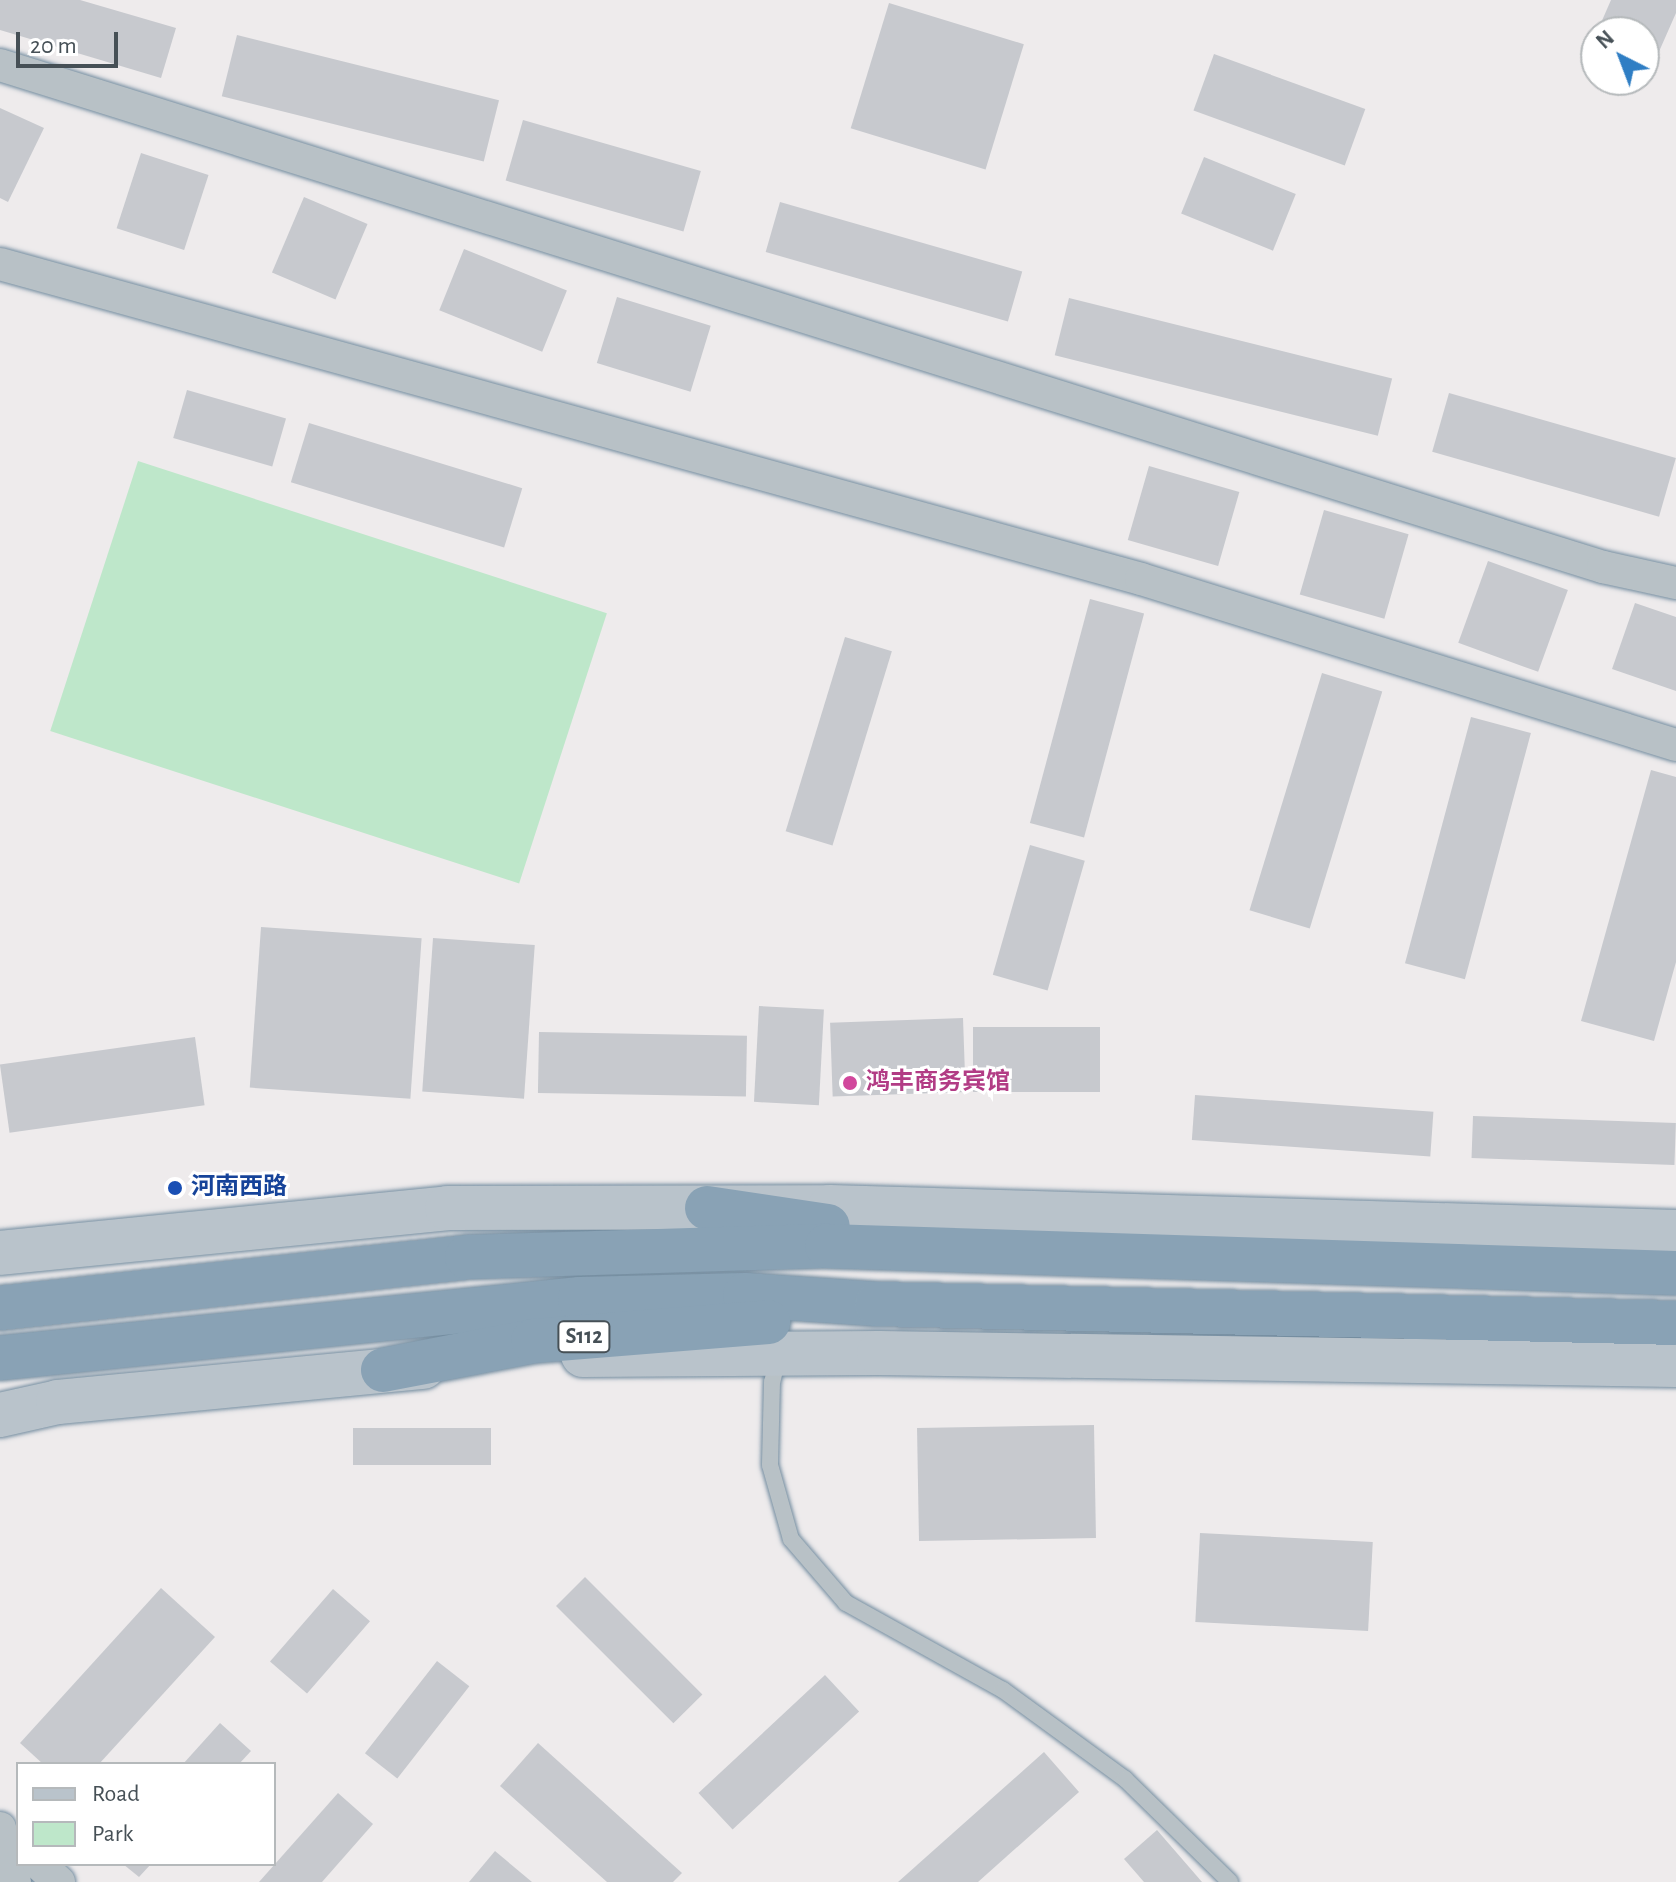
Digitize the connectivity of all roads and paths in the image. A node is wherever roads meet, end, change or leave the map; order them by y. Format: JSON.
{"nodes":[{"id":1,"x":0,"y":65,"type":"edge"},
{"id":2,"x":0,"y":264,"type":"edge"},
{"id":3,"x":1676,"y":583,"type":"edge"},
{"id":4,"x":1676,"y":745,"type":"edge"},
{"id":5,"x":707,"y":1208,"type":"junction"},
{"id":6,"x":1676,"y":1232,"type":"edge"},
{"id":7,"x":0,"y":1253,"type":"edge"},
{"id":8,"x":1024,"y":1256,"type":"junction"},
{"id":9,"x":1676,"y":1273,"type":"edge"},
{"id":10,"x":877,"y":1304,"type":"junction"},
{"id":11,"x":13,"y":1306,"type":"edge"},
{"id":12,"x":1676,"y":1323,"type":"edge"},
{"id":13,"x":783,"y":1337,"type":"junction"},
{"id":14,"x":18,"y":1354,"type":"edge"},
{"id":15,"x":1676,"y":1365,"type":"edge"},
{"id":16,"x":383,"y":1370,"type":"joint"},
{"id":17,"x":0,"y":1415,"type":"edge"},
{"id":18,"x":7,"y":1834,"type":"edge"},
{"id":19,"x":41,"y":1866,"type":"edge"},
{"id":20,"x":15,"y":1882,"type":"edge"},
{"id":21,"x":59,"y":1882,"type":"edge"},
{"id":22,"x":1230,"y":1882,"type":"edge"}],
"edges":[{"from":1,"to":3,"type":"street"},
{"from":2,"to":4,"type":"street"},
{"from":5,"to":6,"type":"main road"},
{"from":5,"to":7,"type":"main road"},
{"from":5,"to":8,"type":"highway"},
{"from":8,"to":9,"type":"highway"},
{"from":8,"to":11,"type":"highway"},
{"from":10,"to":12,"type":"highway"},
{"from":10,"to":13,"type":"highway","number":"S112"},
{"from":10,"to":14,"type":"highway"},
{"from":13,"to":15,"type":"main road"},
{"from":13,"to":16,"type":"highway","number":"S112"},
{"from":13,"to":22,"type":"lane"},
{"from":16,"to":17,"type":"main road","number":"S112"},
{"from":18,"to":20,"type":"street"},
{"from":19,"to":21,"type":"street"}]}
